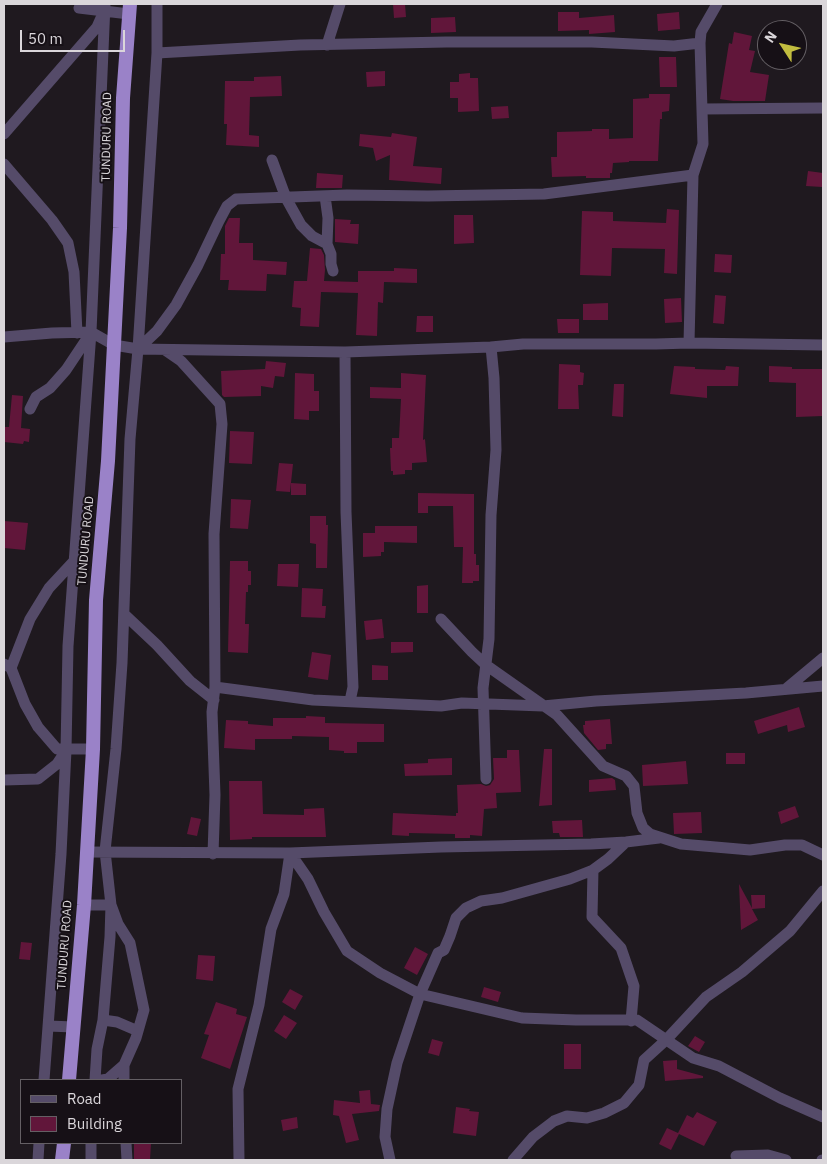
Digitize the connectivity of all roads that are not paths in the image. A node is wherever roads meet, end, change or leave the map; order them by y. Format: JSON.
{"nodes":[{"id":1,"x":157,"y":4,"type":"edge"},
{"id":2,"x":340,"y":4,"type":"edge"},
{"id":3,"x":716,"y":4,"type":"edge"},
{"id":4,"x":79,"y":8,"type":"dead end"},
{"id":5,"x":104,"y":8,"type":"edge"},
{"id":6,"x":129,"y":9,"type":"edge"},
{"id":7,"x":700,"y":43,"type":"junction"},
{"id":8,"x":327,"y":44,"type":"junction"},
{"id":9,"x":158,"y":53,"type":"junction"},
{"id":10,"x":823,"y":108,"type":"edge"},
{"id":11,"x":702,"y":109,"type":"junction"},
{"id":12,"x":4,"y":134,"type":"edge"},
{"id":13,"x":272,"y":160,"type":"dead end"},
{"id":14,"x":4,"y":164,"type":"edge"},
{"id":15,"x":693,"y":175,"type":"junction"},
{"id":16,"x":325,"y":196,"type":"junction"},
{"id":17,"x":286,"y":198,"type":"junction"},
{"id":18,"x":328,"y":244,"type":"junction"},
{"id":19,"x":333,"y":271,"type":"dead end"},
{"id":20,"x":91,"y":332,"type":"junction"},
{"id":21,"x":78,"y":333,"type":"junction"},
{"id":22,"x":4,"y":336,"type":"edge"},
{"id":23,"x":688,"y":343,"type":"junction"},
{"id":24,"x":114,"y":345,"type":"junction"},
{"id":25,"x":823,"y":345,"type":"edge"},
{"id":26,"x":491,"y":347,"type":"junction"},
{"id":27,"x":138,"y":349,"type":"junction"},
{"id":28,"x":165,"y":349,"type":"junction"},
{"id":29,"x":345,"y":352,"type":"junction"},
{"id":30,"x":30,"y":410,"type":"dead end"},
{"id":31,"x":75,"y":560,"type":"junction"},
{"id":32,"x":124,"y":614,"type":"junction"},
{"id":33,"x":441,"y":619,"type":"dead end"},
{"id":34,"x":823,"y":658,"type":"edge"},
{"id":35,"x":486,"y":665,"type":"junction"},
{"id":36,"x":7,"y":666,"type":"edge"},
{"id":37,"x":823,"y":686,"type":"edge"},
{"id":38,"x":215,"y":687,"type":"junction"},
{"id":39,"x":787,"y":688,"type":"junction"},
{"id":40,"x":214,"y":700,"type":"junction"},
{"id":41,"x":350,"y":701,"type":"junction"},
{"id":42,"x":484,"y":703,"type":"junction"},
{"id":43,"x":542,"y":706,"type":"junction"},
{"id":44,"x":92,"y":749,"type":"junction"},
{"id":45,"x":66,"y":750,"type":"junction"},
{"id":46,"x":486,"y":779,"type":"dead end"},
{"id":47,"x":4,"y":780,"type":"edge"},
{"id":48,"x":659,"y":838,"type":"junction"},
{"id":49,"x":626,"y":842,"type":"junction"},
{"id":50,"x":105,"y":851,"type":"junction"},
{"id":51,"x":86,"y":852,"type":"junction"},
{"id":52,"x":290,"y":853,"type":"junction"},
{"id":53,"x":214,"y":854,"type":"junction"},
{"id":54,"x":823,"y":855,"type":"edge"},
{"id":55,"x":593,"y":870,"type":"junction"},
{"id":56,"x":823,"y":891,"type":"edge"},
{"id":57,"x":84,"y":905,"type":"junction"},
{"id":58,"x":111,"y":905,"type":"junction"},
{"id":59,"x":420,"y":994,"type":"junction"},
{"id":60,"x":103,"y":1020,"type":"junction"},
{"id":61,"x":631,"y":1020,"type":"junction"},
{"id":62,"x":48,"y":1026,"type":"junction"},
{"id":63,"x":74,"y":1027,"type":"junction"},
{"id":64,"x":138,"y":1031,"type":"junction"},
{"id":65,"x":666,"y":1040,"type":"junction"},
{"id":66,"x":124,"y":1065,"type":"junction"},
{"id":67,"x":44,"y":1079,"type":"edge"},
{"id":68,"x":69,"y":1079,"type":"edge"},
{"id":69,"x":95,"y":1079,"type":"edge"},
{"id":70,"x":108,"y":1079,"type":"edge"},
{"id":71,"x":124,"y":1079,"type":"edge"},
{"id":72,"x":823,"y":1117,"type":"edge"},
{"id":73,"x":39,"y":1144,"type":"edge"},
{"id":74,"x":64,"y":1144,"type":"edge"},
{"id":75,"x":91,"y":1144,"type":"edge"},
{"id":76,"x":126,"y":1144,"type":"edge"},
{"id":77,"x":736,"y":1156,"type":"dead end"},
{"id":78,"x":38,"y":1160,"type":"edge"},
{"id":79,"x":62,"y":1160,"type":"edge"},
{"id":80,"x":91,"y":1160,"type":"edge"},
{"id":81,"x":127,"y":1160,"type":"edge"},
{"id":82,"x":239,"y":1160,"type":"edge"},
{"id":83,"x":390,"y":1160,"type":"edge"},
{"id":84,"x":512,"y":1160,"type":"edge"},
{"id":85,"x":786,"y":1160,"type":"edge"}],
"edges":[{"from":1,"to":9,"type":"street"},
{"from":2,"to":8,"type":"street"},
{"from":3,"to":7,"type":"street"},
{"from":4,"to":5,"type":"street"},
{"from":5,"to":6,"type":"street"},
{"from":5,"to":12,"type":"street"},
{"from":5,"to":20,"type":"street"},
{"from":6,"to":24,"type":"highway","name":"TUNDURU ROAD"},
{"from":7,"to":8,"type":"street"},
{"from":7,"to":11,"type":"street"},
{"from":8,"to":9,"type":"street"},
{"from":9,"to":27,"type":"street"},
{"from":10,"to":11,"type":"street"},
{"from":11,"to":15,"type":"street"},
{"from":13,"to":17,"type":"street"},
{"from":14,"to":21,"type":"street"},
{"from":15,"to":16,"type":"street"},
{"from":15,"to":23,"type":"street"},
{"from":16,"to":17,"type":"street"},
{"from":16,"to":18,"type":"street"},
{"from":17,"to":18,"type":"street"},
{"from":17,"to":27,"type":"street"},
{"from":18,"to":19,"type":"street"},
{"from":20,"to":21,"type":"street"},
{"from":20,"to":24,"type":"street"},
{"from":20,"to":30,"type":"street"},
{"from":20,"to":31,"type":"street"},
{"from":21,"to":22,"type":"street"},
{"from":23,"to":25,"type":"street"},
{"from":23,"to":26,"type":"street"},
{"from":24,"to":27,"type":"street"},
{"from":24,"to":44,"type":"highway","name":"TUNDURU ROAD"},
{"from":26,"to":29,"type":"street"},
{"from":26,"to":35,"type":"street"},
{"from":27,"to":28,"type":"street"},
{"from":27,"to":32,"type":"street"},
{"from":28,"to":29,"type":"street"},
{"from":28,"to":38,"type":"street"},
{"from":29,"to":41,"type":"street"},
{"from":31,"to":36,"type":"street"},
{"from":31,"to":45,"type":"street"},
{"from":32,"to":40,"type":"street"},
{"from":32,"to":50,"type":"street"},
{"from":33,"to":35,"type":"street"},
{"from":34,"to":39,"type":"street"},
{"from":35,"to":42,"type":"street"},
{"from":35,"to":43,"type":"street"},
{"from":36,"to":45,"type":"street"},
{"from":37,"to":39,"type":"street"},
{"from":38,"to":40,"type":"street"},
{"from":38,"to":41,"type":"street"},
{"from":39,"to":43,"type":"street"},
{"from":40,"to":53,"type":"street"},
{"from":41,"to":42,"type":"street"},
{"from":42,"to":43,"type":"street"},
{"from":42,"to":46,"type":"street"},
{"from":43,"to":48,"type":"street"},
{"from":44,"to":45,"type":"street"},
{"from":44,"to":51,"type":"highway","name":"TUNDURU ROAD"},
{"from":45,"to":47,"type":"street"},
{"from":45,"to":62,"type":"street"},
{"from":48,"to":49,"type":"street"},
{"from":48,"to":54,"type":"street"},
{"from":49,"to":52,"type":"street"},
{"from":49,"to":55,"type":"street"},
{"from":50,"to":51,"type":"street"},
{"from":50,"to":53,"type":"street"},
{"from":50,"to":58,"type":"street"},
{"from":51,"to":57,"type":"highway","name":"TUNDURU ROAD"},
{"from":52,"to":53,"type":"street"},
{"from":52,"to":59,"type":"street"},
{"from":52,"to":82,"type":"street"},
{"from":55,"to":59,"type":"street"},
{"from":55,"to":61,"type":"street"},
{"from":56,"to":65,"type":"street"},
{"from":57,"to":58,"type":"street"},
{"from":57,"to":63,"type":"highway","name":"TUNDURU ROAD"},
{"from":58,"to":60,"type":"street"},
{"from":58,"to":64,"type":"street"},
{"from":59,"to":61,"type":"street"},
{"from":59,"to":83,"type":"street"},
{"from":60,"to":64,"type":"street"},
{"from":60,"to":69,"type":"street"},
{"from":61,"to":65,"type":"street"},
{"from":62,"to":63,"type":"street"},
{"from":62,"to":67,"type":"street"},
{"from":63,"to":68,"type":"highway","name":"TUNDURU ROAD"},
{"from":64,"to":66,"type":"street"},
{"from":65,"to":72,"type":"street"},
{"from":65,"to":84,"type":"street"},
{"from":66,"to":70,"type":"street"},
{"from":66,"to":71,"type":"street"},
{"from":73,"to":78,"type":"street"},
{"from":74,"to":79,"type":"highway"},
{"from":75,"to":80,"type":"street"},
{"from":76,"to":81,"type":"street"},
{"from":77,"to":85,"type":"street"}]}
